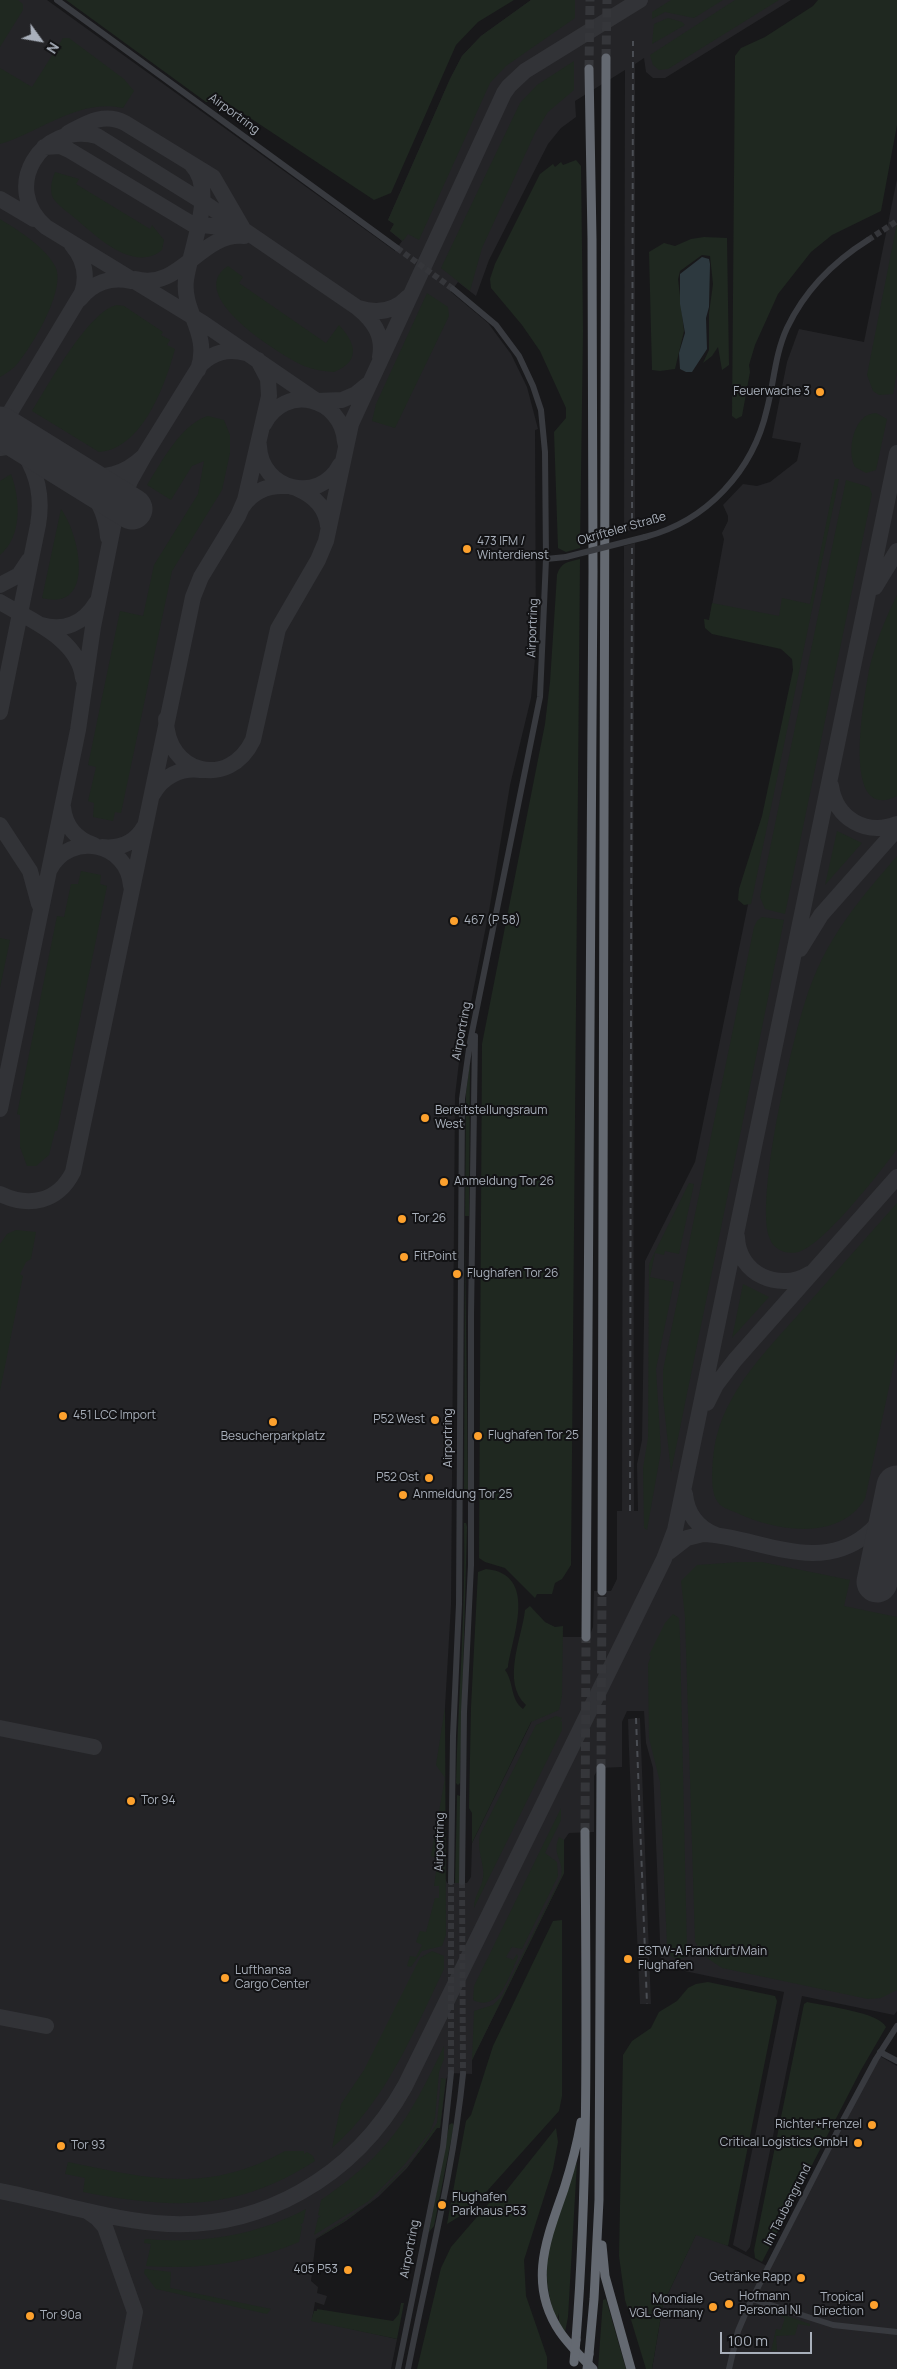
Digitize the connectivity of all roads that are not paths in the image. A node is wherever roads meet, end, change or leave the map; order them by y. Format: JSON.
{"nodes":[{"id":1,"x":57,"y":0,"type":"edge"},
{"id":2,"x":606,"y":58,"type":"tunnel mouth"},
{"id":3,"x":589,"y":69,"type":"tunnel mouth"},
{"id":4,"x":868,"y":240,"type":"tunnel mouth"},
{"id":5,"x":397,"y":248,"type":"tunnel mouth"},
{"id":6,"x":453,"y":289,"type":"tunnel mouth"},
{"id":7,"x":546,"y":559,"type":"junction"},
{"id":8,"x":480,"y":995,"type":"junction"},
{"id":9,"x":602,"y":1591,"type":"tunnel mouth"},
{"id":10,"x":586,"y":1637,"type":"tunnel mouth"},
{"id":11,"x":601,"y":1768,"type":"tunnel mouth"},
{"id":12,"x":585,"y":1832,"type":"tunnel mouth"},
{"id":13,"x":451,"y":1882,"type":"tunnel mouth"},
{"id":14,"x":462,"y":1882,"type":"tunnel mouth"},
{"id":15,"x":897,"y":2026,"type":"edge"},
{"id":16,"x":879,"y":2053,"type":"junction"},
{"id":17,"x":897,"y":2061,"type":"edge"},
{"id":18,"x":451,"y":2073,"type":"tunnel mouth"},
{"id":19,"x":463,"y":2074,"type":"tunnel mouth"},
{"id":20,"x":586,"y":2098,"type":"junction"},
{"id":21,"x":599,"y":2200,"type":"junction"},
{"id":22,"x":752,"y":2299,"type":"junction"},
{"id":23,"x":897,"y":2332,"type":"edge"},
{"id":24,"x":573,"y":2366,"type":"edge"},
{"id":25,"x":398,"y":2369,"type":"edge"},
{"id":26,"x":408,"y":2369,"type":"edge"},
{"id":27,"x":587,"y":2369,"type":"edge"},
{"id":28,"x":593,"y":2369,"type":"edge"},
{"id":29,"x":631,"y":2369,"type":"edge"},
{"id":30,"x":729,"y":2369,"type":"edge"}],
"edges":[{"from":1,"to":5,"type":"street","name":"Airportring"},
{"from":2,"to":9,"type":"highway"},
{"from":3,"to":10,"type":"highway"},
{"from":4,"to":7,"type":"street","name":"Okrifteler Straße","bridge":true},
{"from":6,"to":7,"type":"street","name":"Airportring"},
{"from":7,"to":8,"type":"street","name":"Airportring"},
{"from":8,"to":13,"type":"street","name":"Airportring"},
{"from":8,"to":14,"type":"street","name":"Airportring"},
{"from":11,"to":21,"type":"highway"},
{"from":12,"to":20,"type":"highway"},
{"from":15,"to":16,"type":"street","name":"Im Taubengrund"},
{"from":16,"to":17,"type":"street"},
{"from":16,"to":22,"type":"street","name":"Im Taubengrund"},
{"from":18,"to":25,"type":"street","name":"Airportring"},
{"from":19,"to":26,"type":"street","name":"Airportring"},
{"from":20,"to":24,"type":"highway","bridge":true},
{"from":20,"to":28,"type":"highway"},
{"from":21,"to":27,"type":"highway","bridge":true},
{"from":21,"to":29,"type":"highway"},
{"from":22,"to":23,"type":"street"},
{"from":22,"to":30,"type":"street","name":"Im Taubengrund"}]}
